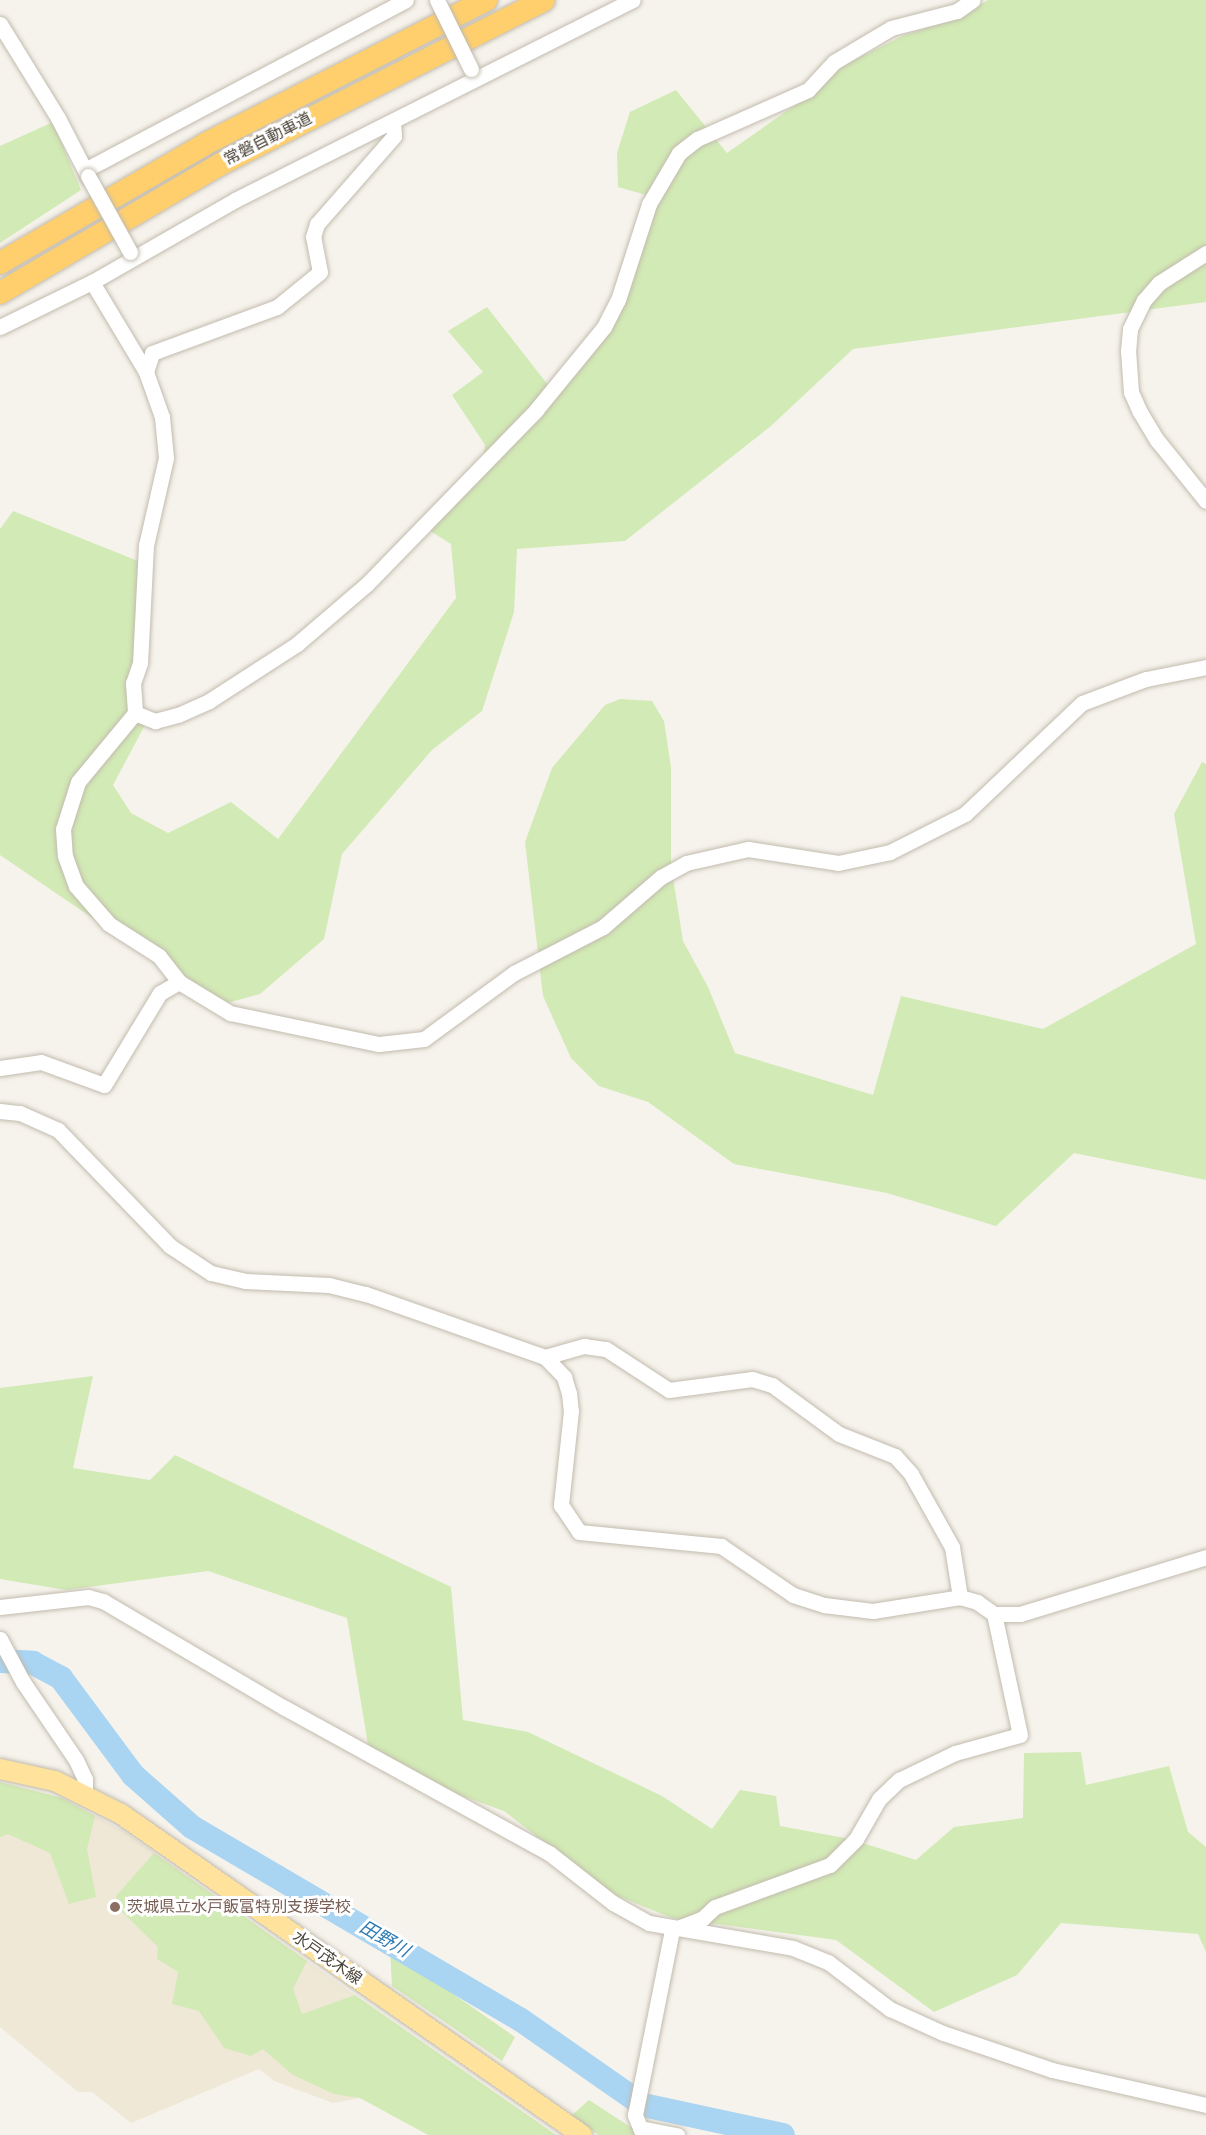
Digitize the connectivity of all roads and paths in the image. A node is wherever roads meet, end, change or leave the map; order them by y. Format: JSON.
{"nodes":[{"id":1,"x":406,"y":0,"type":"edge"},
{"id":2,"x":437,"y":0,"type":"edge"},
{"id":3,"x":486,"y":0,"type":"edge"},
{"id":4,"x":544,"y":0,"type":"edge"},
{"id":5,"x":633,"y":0,"type":"edge"},
{"id":6,"x":973,"y":0,"type":"edge"},
{"id":7,"x":0,"y":24,"type":"edge"},
{"id":8,"x":474,"y":75,"type":"junction"},
{"id":9,"x":393,"y":123,"type":"junction"},
{"id":10,"x":87,"y":173,"type":"junction"},
{"id":11,"x":1206,"y":254,"type":"edge"},
{"id":12,"x":132,"y":255,"type":"junction"},
{"id":13,"x":0,"y":263,"type":"edge"},
{"id":14,"x":92,"y":282,"type":"junction"},
{"id":15,"x":0,"y":292,"type":"edge"},
{"id":16,"x":0,"y":327,"type":"edge"},
{"id":17,"x":146,"y":372,"type":"junction"},
{"id":18,"x":1206,"y":501,"type":"edge"},
{"id":19,"x":1206,"y":667,"type":"edge"},
{"id":20,"x":135,"y":713,"type":"junction"},
{"id":21,"x":179,"y":982,"type":"junction"},
{"id":22,"x":0,"y":1068,"type":"edge"},
{"id":23,"x":0,"y":1111,"type":"edge"},
{"id":24,"x":545,"y":1357,"type":"junction"},
{"id":25,"x":1206,"y":1557,"type":"edge"},
{"id":26,"x":960,"y":1597,"type":"junction"},
{"id":27,"x":0,"y":1607,"type":"edge"},
{"id":28,"x":994,"y":1614,"type":"junction"},
{"id":29,"x":0,"y":1639,"type":"edge"},
{"id":30,"x":0,"y":1769,"type":"edge"},
{"id":31,"x":85,"y":1794,"type":"junction"},
{"id":32,"x":672,"y":1930,"type":"junction"},
{"id":33,"x":1206,"y":2105,"type":"edge"},
{"id":34,"x":639,"y":2126,"type":"edge"},
{"id":35,"x":582,"y":2135,"type":"edge"},
{"id":36,"x":677,"y":2135,"type":"edge"}],
"edges":[{"from":1,"to":10,"type":"street"},
{"from":2,"to":8,"type":"street","bridge":true},
{"from":3,"to":13,"type":"highway","name":"常磐自動車道"},
{"from":4,"to":15,"type":"highway","name":"常磐自動車道"},
{"from":5,"to":8,"type":"street"},
{"from":6,"to":20,"type":"street"},
{"from":7,"to":10,"type":"street"},
{"from":8,"to":9,"type":"street"},
{"from":9,"to":12,"type":"street"},
{"from":9,"to":17,"type":"street"},
{"from":10,"to":12,"type":"street","bridge":true},
{"from":11,"to":18,"type":"street"},
{"from":12,"to":14,"type":"street"},
{"from":14,"to":16,"type":"street"},
{"from":14,"to":17,"type":"street"},
{"from":17,"to":20,"type":"street"},
{"from":19,"to":21,"type":"street"},
{"from":20,"to":21,"type":"street"},
{"from":21,"to":22,"type":"street"},
{"from":23,"to":24,"type":"street"},
{"from":24,"to":26,"type":"street"},
{"from":24,"to":26,"type":"street"},
{"from":25,"to":28,"type":"street"},
{"from":26,"to":28,"type":"street"},
{"from":27,"to":32,"type":"street"},
{"from":28,"to":32,"type":"street"},
{"from":29,"to":31,"type":"street"},
{"from":30,"to":31,"type":"main road","name":"水戸茂木線"},
{"from":31,"to":35,"type":"main road","name":"水戸茂木線"},
{"from":32,"to":33,"type":"street"},
{"from":32,"to":34,"type":"street"},
{"from":34,"to":36,"type":"street"}]}
